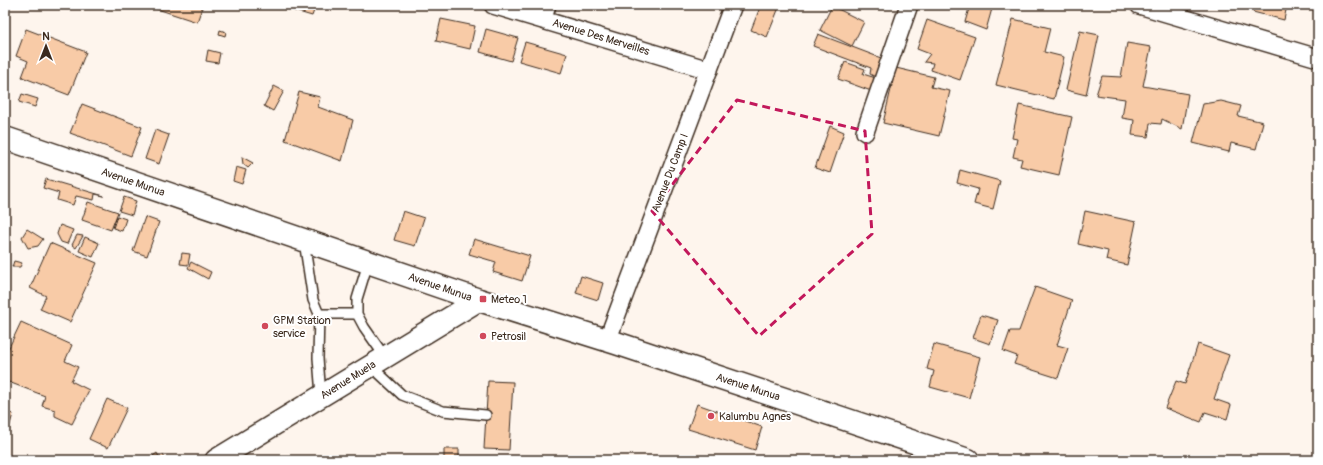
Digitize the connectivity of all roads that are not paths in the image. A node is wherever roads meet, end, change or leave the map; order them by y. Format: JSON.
{"nodes":[{"id":1,"x":493,"y":5,"type":"edge"},
{"id":2,"x":733,"y":5,"type":"edge"},
{"id":3,"x":909,"y":5,"type":"edge"},
{"id":4,"x":1139,"y":5,"type":"edge"},
{"id":5,"x":545,"y":12,"type":"edge"},
{"id":6,"x":1318,"y":58,"type":"edge"},
{"id":7,"x":709,"y":70,"type":"junction"},
{"id":8,"x":866,"y":132,"type":"dead end"},
{"id":9,"x":5,"y":138,"type":"edge"},
{"id":10,"x":304,"y":241,"type":"junction"},
{"id":11,"x":368,"y":263,"type":"junction"},
{"id":12,"x":479,"y":300,"type":"junction"},
{"id":13,"x":320,"y":314,"type":"junction"},
{"id":14,"x":357,"y":314,"type":"junction"},
{"id":15,"x":607,"y":341,"type":"junction"},
{"id":16,"x":378,"y":362,"type":"junction"},
{"id":17,"x":322,"y":396,"type":"junction"},
{"id":18,"x":486,"y":414,"type":"dead end"},
{"id":19,"x":216,"y":460,"type":"edge"},
{"id":20,"x":968,"y":460,"type":"edge"}],
"edges":[{"from":1,"to":5,"type":"street","name":"Avenue Des Merveilles"},
{"from":2,"to":7,"type":"street","name":"Avenue Du Camp I"},
{"from":3,"to":8,"type":"street"},
{"from":4,"to":6,"type":"street"},
{"from":5,"to":7,"type":"street","name":"Avenue Des Merveilles"},
{"from":7,"to":15,"type":"street","name":"Avenue Du Camp I"},
{"from":9,"to":10,"type":"main road","name":"Avenue Munua"},
{"from":10,"to":11,"type":"main road","name":"Avenue Munua"},
{"from":10,"to":13,"type":"lane"},
{"from":11,"to":12,"type":"main road","name":"Avenue Munua"},
{"from":11,"to":14,"type":"lane"},
{"from":12,"to":15,"type":"main road","name":"Avenue Munua"},
{"from":12,"to":16,"type":"street","name":"Avenue Muela"},
{"from":13,"to":14,"type":"lane"},
{"from":13,"to":17,"type":"lane"},
{"from":14,"to":16,"type":"lane"},
{"from":15,"to":20,"type":"main road","name":"Avenue Munua"},
{"from":16,"to":17,"type":"street","name":"Avenue Muela"},
{"from":16,"to":18,"type":"lane"},
{"from":17,"to":19,"type":"street","name":"Avenue Muela"}]}
